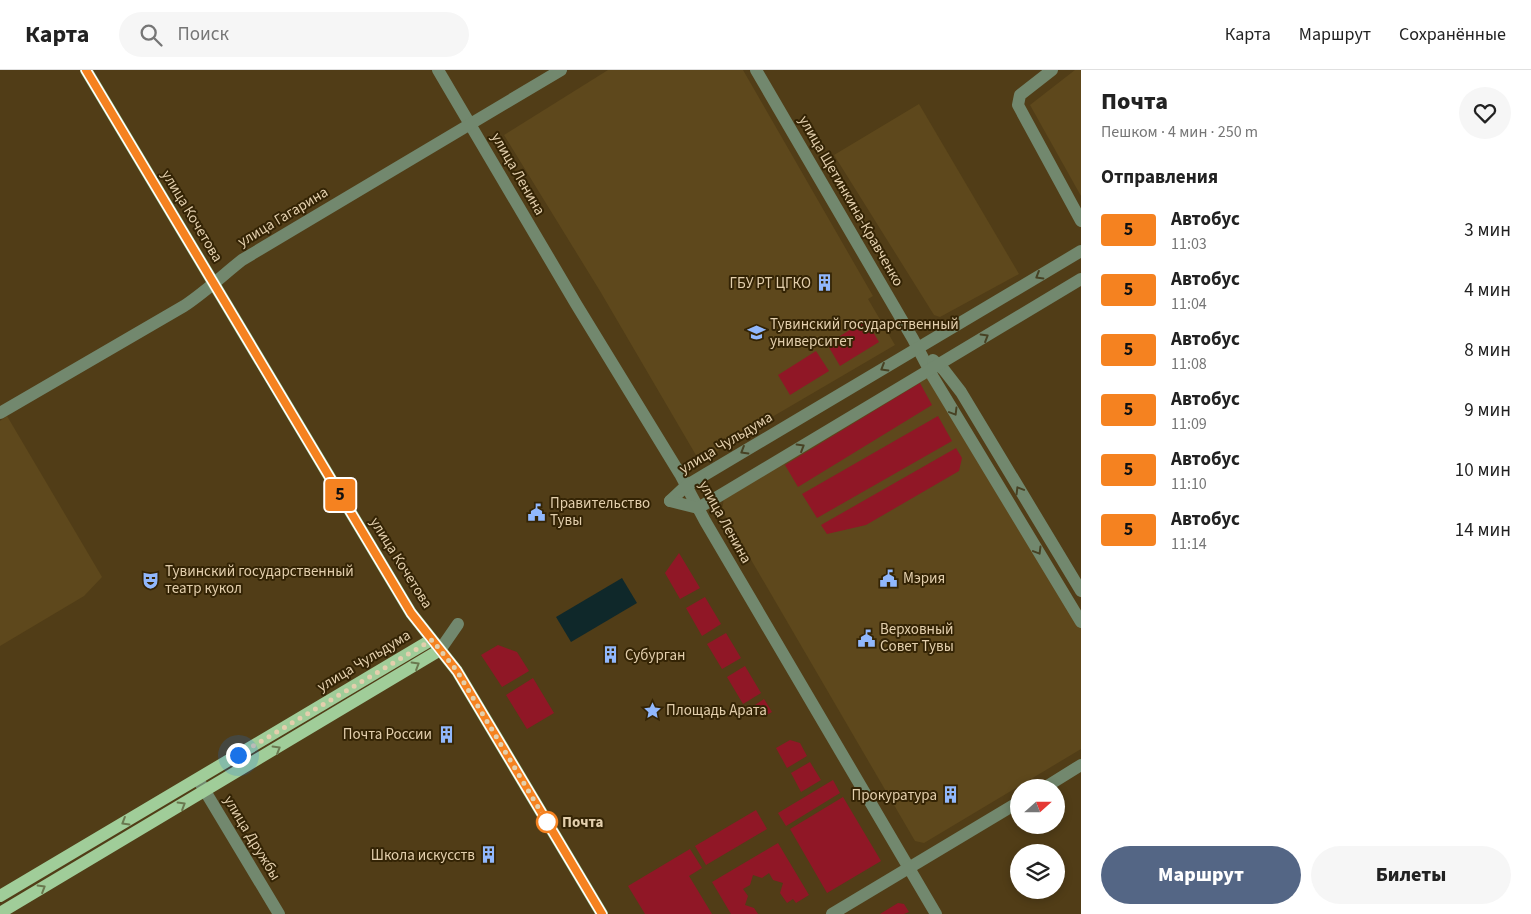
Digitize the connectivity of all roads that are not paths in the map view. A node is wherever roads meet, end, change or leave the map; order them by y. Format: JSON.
{"nodes":[{"id":1,"x":86,"y":70,"type":"edge"},
{"id":2,"x":438,"y":70,"type":"edge"},
{"id":3,"x":561,"y":70,"type":"edge"},
{"id":4,"x":756,"y":70,"type":"edge"},
{"id":5,"x":1052,"y":70,"type":"edge"},
{"id":6,"x":471,"y":124,"type":"junction"},
{"id":7,"x":1081,"y":221,"type":"edge"},
{"id":8,"x":1081,"y":252,"type":"edge"},
{"id":9,"x":1081,"y":279,"type":"edge"},
{"id":10,"x":213,"y":282,"type":"junction"},
{"id":11,"x":918,"y":348,"type":"junction"},
{"id":12,"x":934,"y":367,"type":"junction"},
{"id":13,"x":0,"y":413,"type":"edge"},
{"id":14,"x":686,"y":486,"type":"junction"},
{"id":15,"x":698,"y":508,"type":"junction"},
{"id":16,"x":1081,"y":591,"type":"edge"},
{"id":17,"x":1081,"y":622,"type":"edge"},
{"id":18,"x":432,"y":640,"type":"junction"},
{"id":19,"x":440,"y":650,"type":"junction"},
{"id":20,"x":1081,"y":765,"type":"edge"},
{"id":21,"x":197,"y":779,"type":"junction"},
{"id":22,"x":1058,"y":779,"type":"edge"},
{"id":23,"x":205,"y":792,"type":"junction"},
{"id":24,"x":1010,"y":807,"type":"edge"},
{"id":25,"x":908,"y":868,"type":"junction"},
{"id":26,"x":0,"y":896,"type":"edge"},
{"id":27,"x":0,"y":913,"type":"edge"},
{"id":28,"x":279,"y":914,"type":"edge"},
{"id":29,"x":602,"y":914,"type":"edge"},
{"id":30,"x":832,"y":914,"type":"edge"},
{"id":31,"x":936,"y":914,"type":"edge"}],
"edges":[{"from":1,"to":10,"type":"main road","name":"улица Кочетова"},
{"from":2,"to":6,"type":"street","name":"улица Ленина"},
{"from":3,"to":6,"type":"street","name":"улица Гагарина"},
{"from":4,"to":11,"type":"street","name":"улица Щетинкина-Кравченко"},
{"from":5,"to":7,"type":"street"},
{"from":6,"to":10,"type":"street","name":"улица Гагарина"},
{"from":6,"to":14,"type":"street","name":"улица Ленина"},
{"from":8,"to":11,"type":"street","name":"улица Чульдума","one_way":true},
{"from":12,"to":9,"type":"street","one_way":true},
{"from":10,"to":13,"type":"street","name":"улица Гагарина"},
{"from":10,"to":18,"type":"main road","name":"улица Кочетова"},
{"from":11,"to":12,"type":"street","name":"улица Щетинкина-Кравченко"},
{"from":11,"to":14,"type":"street","name":"улица Чульдума","one_way":true},
{"from":15,"to":12,"type":"street","one_way":true},
{"from":16,"to":12,"type":"street","name":"улица Щетинкина-Кравченко","one_way":true},
{"from":12,"to":17,"type":"street","name":"улица Щетинкина-Кравченко","one_way":true},
{"from":14,"to":15,"type":"street","name":"улица Ленина"},
{"from":14,"to":15,"type":"street","name":"улица Чульдума"},
{"from":15,"to":25,"type":"street","name":"улица Ленина"},
{"from":18,"to":19,"type":"main road","name":"улица Кочетова"},
{"from":18,"to":19,"type":"street","name":"улица Чульдума"},
{"from":18,"to":21,"type":"main road","name":"улица Чульдума"},
{"from":23,"to":19,"type":"main road","name":"улица Чульдума","one_way":true},
{"from":19,"to":29,"type":"main road","name":"улица Кочетова"},
{"from":20,"to":22,"type":"street"},
{"from":21,"to":23,"type":"street","name":"улица Дружбы"},
{"from":21,"to":26,"type":"main road","name":"улица Чульдума","one_way":true},
{"from":27,"to":23,"type":"main road","name":"улица Чульдума","one_way":true},
{"from":23,"to":28,"type":"street","name":"улица Дружбы"},
{"from":24,"to":25,"type":"street"},
{"from":25,"to":30,"type":"street"},
{"from":25,"to":31,"type":"street","name":"улица Ленина"}]}
